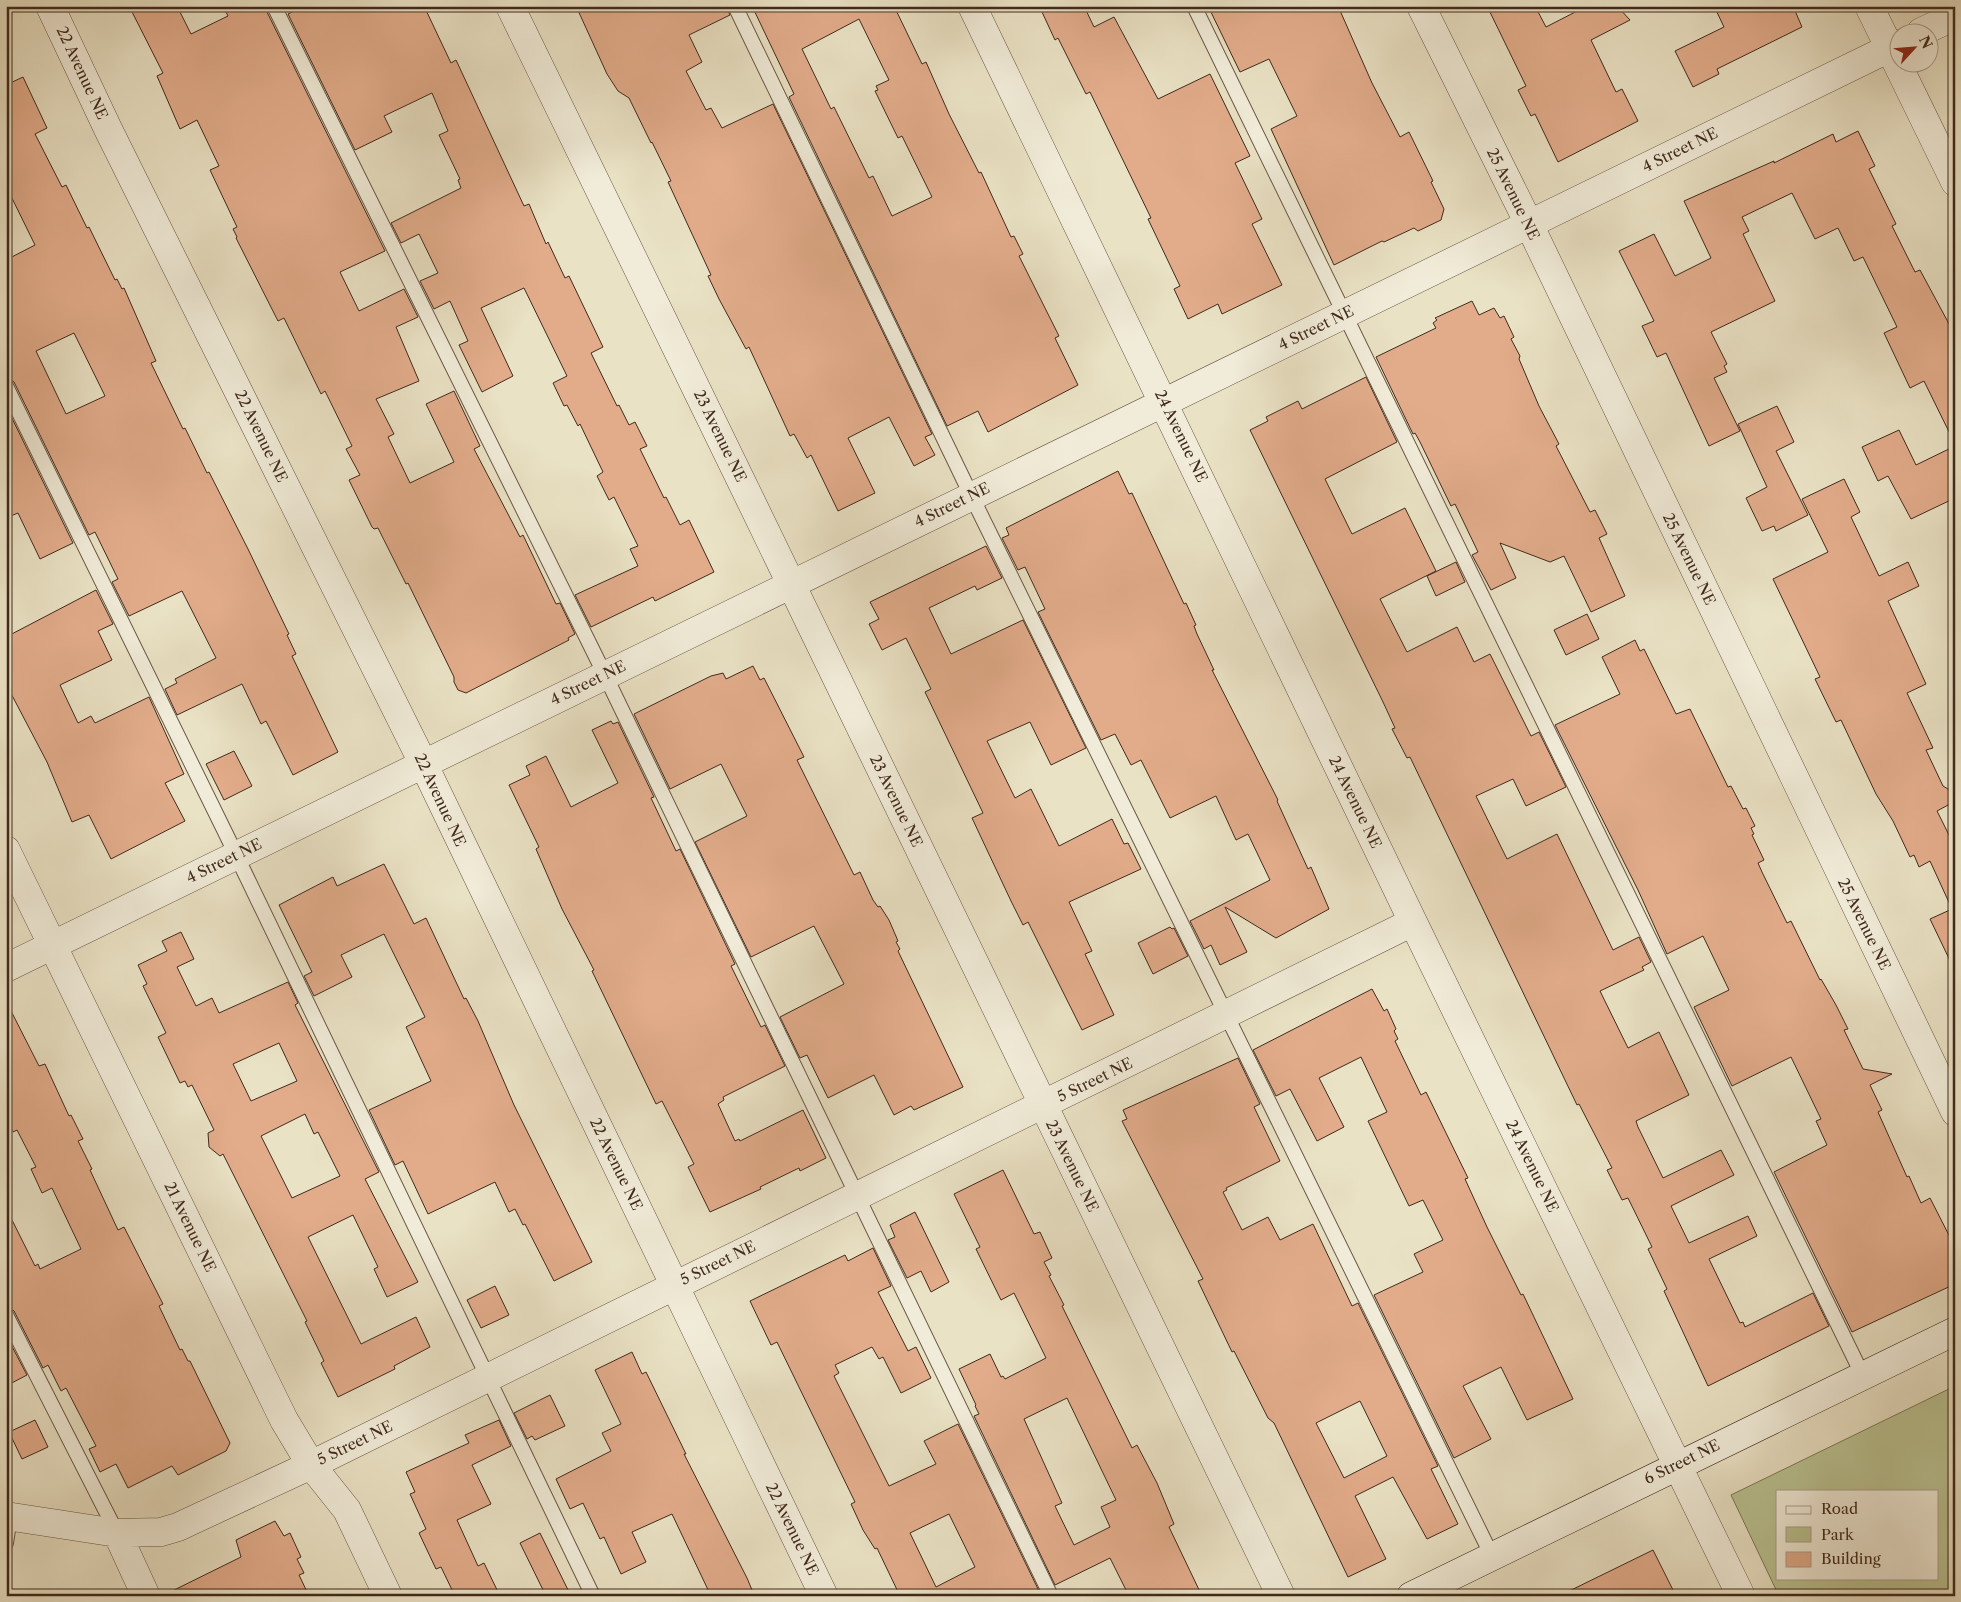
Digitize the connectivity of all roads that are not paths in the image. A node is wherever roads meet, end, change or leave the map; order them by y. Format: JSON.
{"nodes":[{"id":1,"x":50,"y":6,"type":"edge"},
{"id":2,"x":274,"y":6,"type":"edge"},
{"id":3,"x":510,"y":6,"type":"edge"},
{"id":4,"x":735,"y":6,"type":"edge"},
{"id":5,"x":972,"y":6,"type":"edge"},
{"id":6,"x":1194,"y":6,"type":"edge"},
{"id":7,"x":1421,"y":6,"type":"edge"},
{"id":8,"x":1869,"y":6,"type":"edge"},
{"id":9,"x":1955,"y":16,"type":"edge"},
{"id":10,"x":1938,"y":24,"type":"edge"},
{"id":11,"x":1888,"y":36,"type":"edge"},
{"id":12,"x":1888,"y":49,"type":"edge"},
{"id":13,"x":1906,"y":72,"type":"edge"},
{"id":14,"x":1955,"y":182,"type":"edge"},
{"id":15,"x":1529,"y":224,"type":"junction"},
{"id":16,"x":1344,"y":314,"type":"junction"},
{"id":17,"x":6,"y":386,"type":"edge"},
{"id":18,"x":1164,"y":402,"type":"junction"},
{"id":19,"x":971,"y":496,"type":"junction"},
{"id":20,"x":792,"y":584,"type":"junction"},
{"id":21,"x":605,"y":675,"type":"junction"},
{"id":22,"x":423,"y":763,"type":"junction"},
{"id":23,"x":6,"y":850,"type":"edge"},
{"id":24,"x":236,"y":856,"type":"junction"},
{"id":25,"x":1413,"y":922,"type":"junction"},
{"id":26,"x":53,"y":945,"type":"junction"},
{"id":27,"x":6,"y":968,"type":"edge"},
{"id":28,"x":1227,"y":1014,"type":"junction"},
{"id":29,"x":1042,"y":1106,"type":"junction"},
{"id":30,"x":1955,"y":1112,"type":"edge"},
{"id":31,"x":857,"y":1195,"type":"junction"},
{"id":32,"x":675,"y":1284,"type":"junction"},
{"id":33,"x":6,"y":1315,"type":"edge"},
{"id":34,"x":1955,"y":1331,"type":"edge"},
{"id":35,"x":1863,"y":1376,"type":"junction"},
{"id":36,"x":488,"y":1377,"type":"junction"},
{"id":37,"x":1676,"y":1464,"type":"junction"},
{"id":38,"x":311,"y":1465,"type":"junction"},
{"id":39,"x":8,"y":1525,"type":"edge"},
{"id":40,"x":117,"y":1533,"type":"junction"},
{"id":41,"x":1492,"y":1556,"type":"junction"},
{"id":42,"x":146,"y":1596,"type":"edge"},
{"id":43,"x":388,"y":1596,"type":"edge"},
{"id":44,"x":593,"y":1596,"type":"edge"},
{"id":45,"x":824,"y":1596,"type":"edge"},
{"id":46,"x":1051,"y":1596,"type":"edge"},
{"id":47,"x":1281,"y":1596,"type":"edge"},
{"id":48,"x":1411,"y":1596,"type":"edge"},
{"id":49,"x":1741,"y":1596,"type":"edge"}],
"edges":[{"from":1,"to":22,"type":"street","name":"22 Avenue NE"},
{"from":2,"to":21,"type":"lane"},
{"from":3,"to":20,"type":"street","name":"23 Avenue NE"},
{"from":4,"to":19,"type":"lane"},
{"from":5,"to":18,"type":"street","name":"24 Avenue NE"},
{"from":6,"to":16,"type":"lane"},
{"from":7,"to":15,"type":"street","name":"25 Avenue NE"},
{"from":8,"to":11,"type":"street"},
{"from":9,"to":10,"type":"street"},
{"from":12,"to":15,"type":"street","name":"4 Street NE"},
{"from":13,"to":14,"type":"street"},
{"from":15,"to":16,"type":"street","name":"4 Street NE"},
{"from":15,"to":30,"type":"street","name":"25 Avenue NE"},
{"from":16,"to":18,"type":"street","name":"4 Street NE"},
{"from":16,"to":35,"type":"lane"},
{"from":17,"to":24,"type":"lane"},
{"from":18,"to":19,"type":"street","name":"4 Street NE"},
{"from":18,"to":25,"type":"street","name":"24 Avenue NE"},
{"from":19,"to":20,"type":"street","name":"4 Street NE"},
{"from":19,"to":28,"type":"lane"},
{"from":20,"to":21,"type":"street","name":"4 Street NE"},
{"from":20,"to":29,"type":"street","name":"23 Avenue NE"},
{"from":21,"to":22,"type":"street","name":"4 Street NE"},
{"from":21,"to":31,"type":"lane"},
{"from":22,"to":24,"type":"street","name":"4 Street NE"},
{"from":22,"to":32,"type":"street","name":"22 Avenue NE"},
{"from":23,"to":26,"type":"street","name":"21 Avenue NE"},
{"from":24,"to":26,"type":"street","name":"4 Street NE"},
{"from":24,"to":36,"type":"lane"},
{"from":25,"to":28,"type":"street","name":"5 Street NE"},
{"from":25,"to":37,"type":"street","name":"24 Avenue NE"},
{"from":26,"to":27,"type":"street","name":"4 Street NE"},
{"from":26,"to":38,"type":"street","name":"21 Avenue NE"},
{"from":28,"to":29,"type":"street","name":"5 Street NE"},
{"from":28,"to":41,"type":"lane"},
{"from":29,"to":31,"type":"street","name":"5 Street NE"},
{"from":29,"to":47,"type":"street","name":"23 Avenue NE"},
{"from":31,"to":32,"type":"street","name":"5 Street NE"},
{"from":31,"to":46,"type":"lane"},
{"from":32,"to":36,"type":"street","name":"5 Street NE"},
{"from":32,"to":45,"type":"street","name":"22 Avenue NE"},
{"from":33,"to":40,"type":"lane"},
{"from":34,"to":35,"type":"street","name":"6 Street NE"},
{"from":35,"to":37,"type":"street","name":"6 Street NE"},
{"from":36,"to":38,"type":"street","name":"5 Street NE"},
{"from":36,"to":44,"type":"lane"},
{"from":37,"to":41,"type":"street","name":"6 Street NE"},
{"from":37,"to":49,"type":"street","name":"24 Avenue NE"},
{"from":38,"to":40,"type":"street","name":"5 Street NE"},
{"from":38,"to":43,"type":"street","name":"21 Avenue NE"},
{"from":39,"to":40,"type":"street","name":"5 Street NE"},
{"from":40,"to":42,"type":"street"},
{"from":41,"to":48,"type":"street","name":"6 Street NE"}]}
